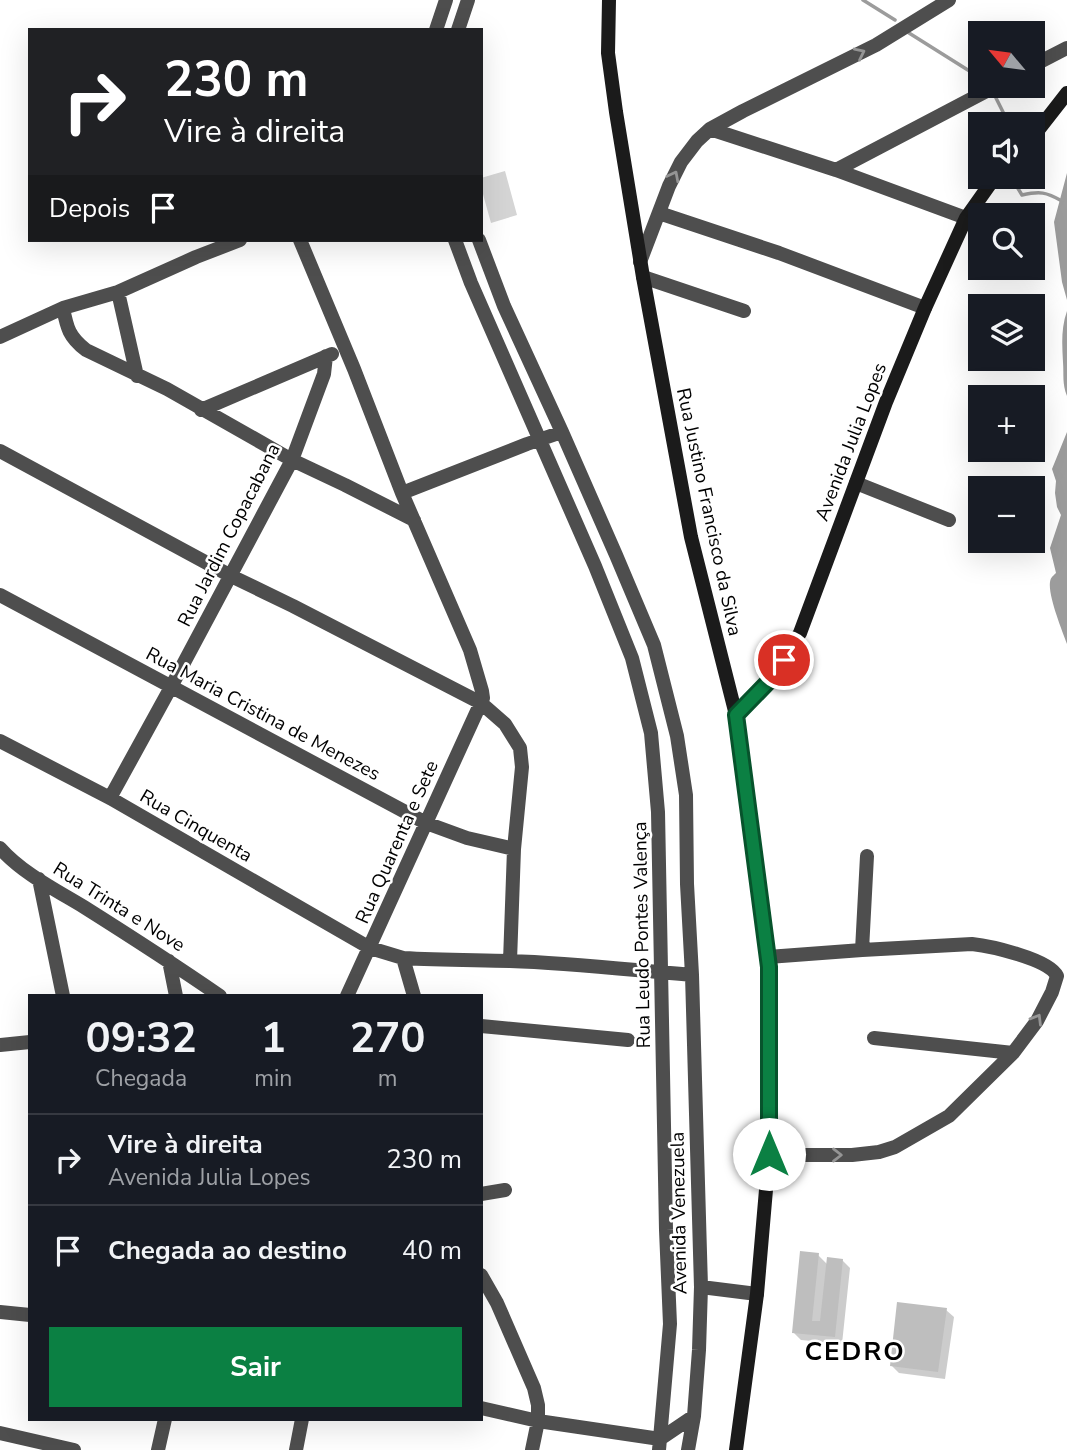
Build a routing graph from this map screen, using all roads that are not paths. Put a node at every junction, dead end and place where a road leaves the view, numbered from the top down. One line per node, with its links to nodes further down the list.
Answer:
1 (446, 0): 5 (street)
2 (468, 0): 6 (street)
3 (610, 0): 21 (main road, Rua Justino Francisco da Silva)
4 (949, 0): 12 (street, one-way to 4)
5 (437, 28)
6 (458, 28)
7 (1067, 48): 8 (street)
8 (1045, 59)
9 (1067, 93): 11 (main road)
10 (973, 98): 13 (street)
11 (1045, 121)
12 (710, 129): 13 (street); 15 (street, one-way to 12)
13 (836, 170): 16 (street)
14 (987, 189): 16 (main road, Avenida Julia Lopes)
15 (659, 212): 21 (street); 24 (street)
16 (966, 218): 24 (main road, Avenida Julia Lopes)
17 (235, 242): 22 (street)
18 (301, 242): 27 (street)
19 (456, 242): 32 (street, Rua Leudo Pontes Valença)
20 (480, 242): 31 (street)
21 (641, 269): 25 (street); 43 (main road, Rua Justino Francisco da Silva)
22 (118, 292): 23 (street); 29 (street)
23 (64, 308): 26 (street); 29 (street)
24 (925, 308): 35 (main road, Avenida Julia Lopes)
25 (744, 311)
26 (0, 337)
27 (344, 348): 28 (street); 36 (street)
28 (326, 356): 30 (street); 34 (street, Rua Jardim Copacabana)
29 (136, 376): 30 (street)
30 (201, 410): 34 (street)
31 (562, 432): 32 (street); 58 (street)
32 (541, 440): 36 (street); 57 (street, Rua Leudo Pontes Valença)
33 (0, 451): 39 (street)
34 (292, 460): 37 (street); 39 (street, Rua Jardim Copacabana)
35 (856, 483): 38 (street); 43 (main road, Avenida Julia Lopes)
36 (402, 493): 37 (street)
37 (414, 520): 42 (street)
38 (949, 520)
39 (231, 576): 41 (street, Rua Jardim Copacabana); 42 (street)
40 (0, 596): 41 (street, Rua Maria Cristina de Menezes)
41 (172, 687): 45 (street, Rua Jardim Copacabana); 46 (street, Rua Maria Cristina de Menezes)
42 (481, 704): 46 (street, Rua Quarenta e Sete); 48 (street)
43 (736, 715): 53 (main road, Rua Justino Francisco da Silva)
44 (0, 741): 45 (street, Rua Cinquenta)
45 (110, 799): 51 (street, Rua Cinquenta)
46 (426, 823): 48 (street, Rua Maria Cristina de Menezes); 51 (street, Rua Quarenta e Sete)
47 (0, 848): 50 (street, Rua Trinta e Nove)
48 (514, 849): 56 (street)
49 (867, 856): 52 (street)
50 (38, 879): 55 (street, Rua Trinta e Nove); 59 (street)
51 (370, 948): 54 (street, Rua Cinquenta); 62 (street, Rua Quarenta e Sete)
52 (862, 950): 53 (street); 69 (street, one-way to 52)
53 (768, 957): 70 (main road, Rua Justino Francisco da Silva)
54 (403, 958): 56 (street, Rua Cinquenta); 63 (street)
55 (169, 961): 60 (street); 61 (street, Rua Trinta e Nove)
56 (510, 961): 57 (street, Rua Cinquenta)
57 (662, 972): 58 (street, Rua Cinquenta); 86 (street, Rua Leudo Pontes Valença)
58 (692, 975): 74 (street, Avenida Venezuela)
59 (63, 994)
60 (176, 994)
61 (217, 994)
62 (348, 994)
63 (413, 994)
64 (483, 1026): 66 (street)
65 (874, 1038): 69 (street)
66 (628, 1040)
67 (28, 1042): 68 (street)
68 (0, 1045)
69 (1013, 1053): 70 (street, one-way to 69)
70 (769, 1154): 75 (main road, Rua Justino Francisco da Silva)
71 (505, 1190): 72 (street)
72 (483, 1194)
73 (483, 1278): 76 (street)
74 (701, 1287): 75 (street); 81 (street, Avenida Venezuela)
75 (757, 1294): 92 (main road, Rua Justino Francisco da Silva)
76 (497, 1303): 77 (street); 84 (street)
77 (483, 1305)
78 (0, 1312): 79 (street)
79 (28, 1315)
80 (483, 1408): 84 (street)
81 (694, 1416): 86 (street); 91 (street, Avenida Venezuela)
82 (165, 1421): 88 (street)
83 (302, 1421): 89 (street)
84 (538, 1421): 86 (street); 90 (street)
85 (0, 1433): 87 (street)
86 (660, 1445)
87 (74, 1450)
88 (158, 1450)
89 (296, 1450)
90 (532, 1450)
91 (688, 1450)
92 (736, 1450)

